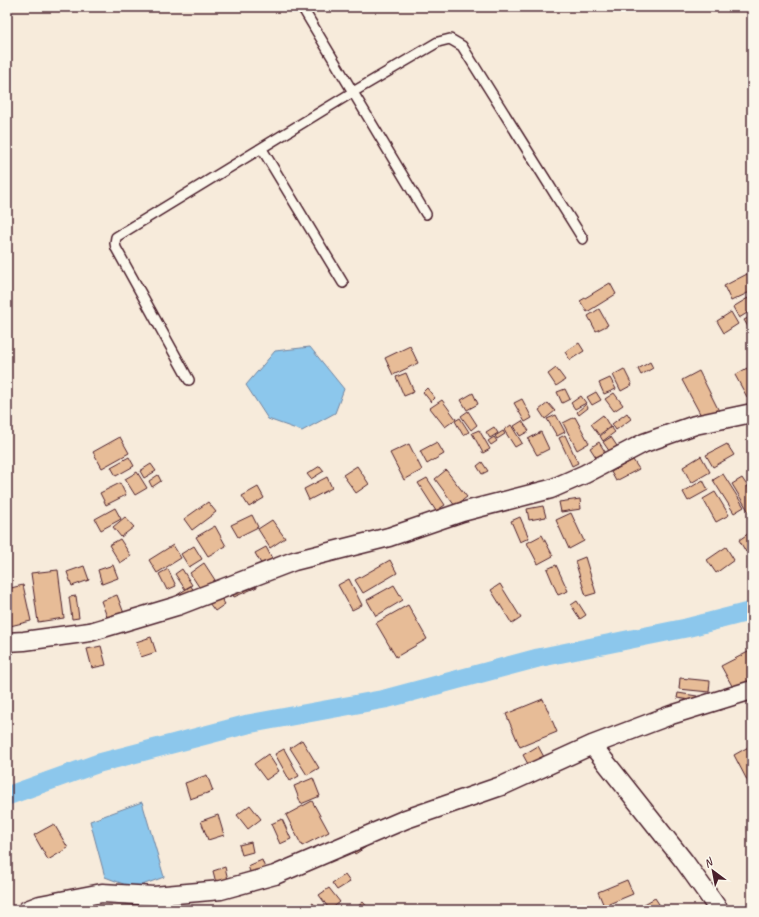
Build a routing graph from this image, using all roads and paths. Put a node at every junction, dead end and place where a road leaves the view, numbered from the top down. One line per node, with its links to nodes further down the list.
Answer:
1 (302, 7): 2 (lane)
2 (353, 92): 3 (lane); 4 (lane); 5 (lane)
3 (262, 149): 6 (lane); 7 (lane)
4 (426, 214)
5 (583, 239)
6 (343, 283)
7 (189, 380)
8 (752, 413): 9 (street)
9 (7, 642)
10 (752, 690): 11 (street)
11 (592, 745): 12 (street); 13 (street)
12 (27, 910)
13 (719, 910)

